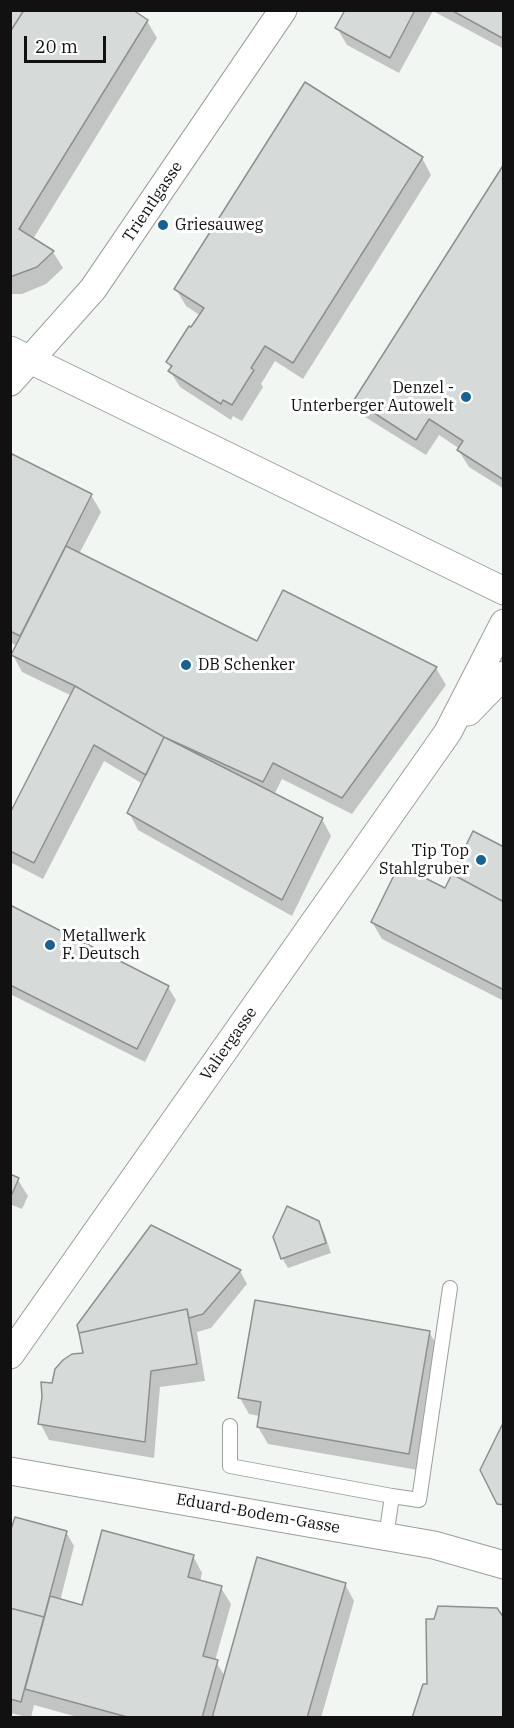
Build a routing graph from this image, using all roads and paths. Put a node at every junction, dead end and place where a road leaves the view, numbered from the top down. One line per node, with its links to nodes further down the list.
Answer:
1 (282, 10): 2 (street, Trientlgasse)
2 (21, 355): 3 (street, Trientlgasse); 4 (street)
3 (10, 382)
4 (504, 591)
5 (504, 624): 7 (street, Valiergasse)
6 (504, 675): 7 (street, Valiergasse)
7 (448, 732): 9 (street, Valiergasse)
8 (450, 1288): 12 (lane)
9 (10, 1356)
10 (230, 1426): 12 (lane)
11 (10, 1471): 13 (street, Eduard-Bodem-Gasse)
12 (392, 1496): 13 (lane)
13 (386, 1537): 14 (street, Eduard-Bodem-Gasse)
14 (504, 1565)

